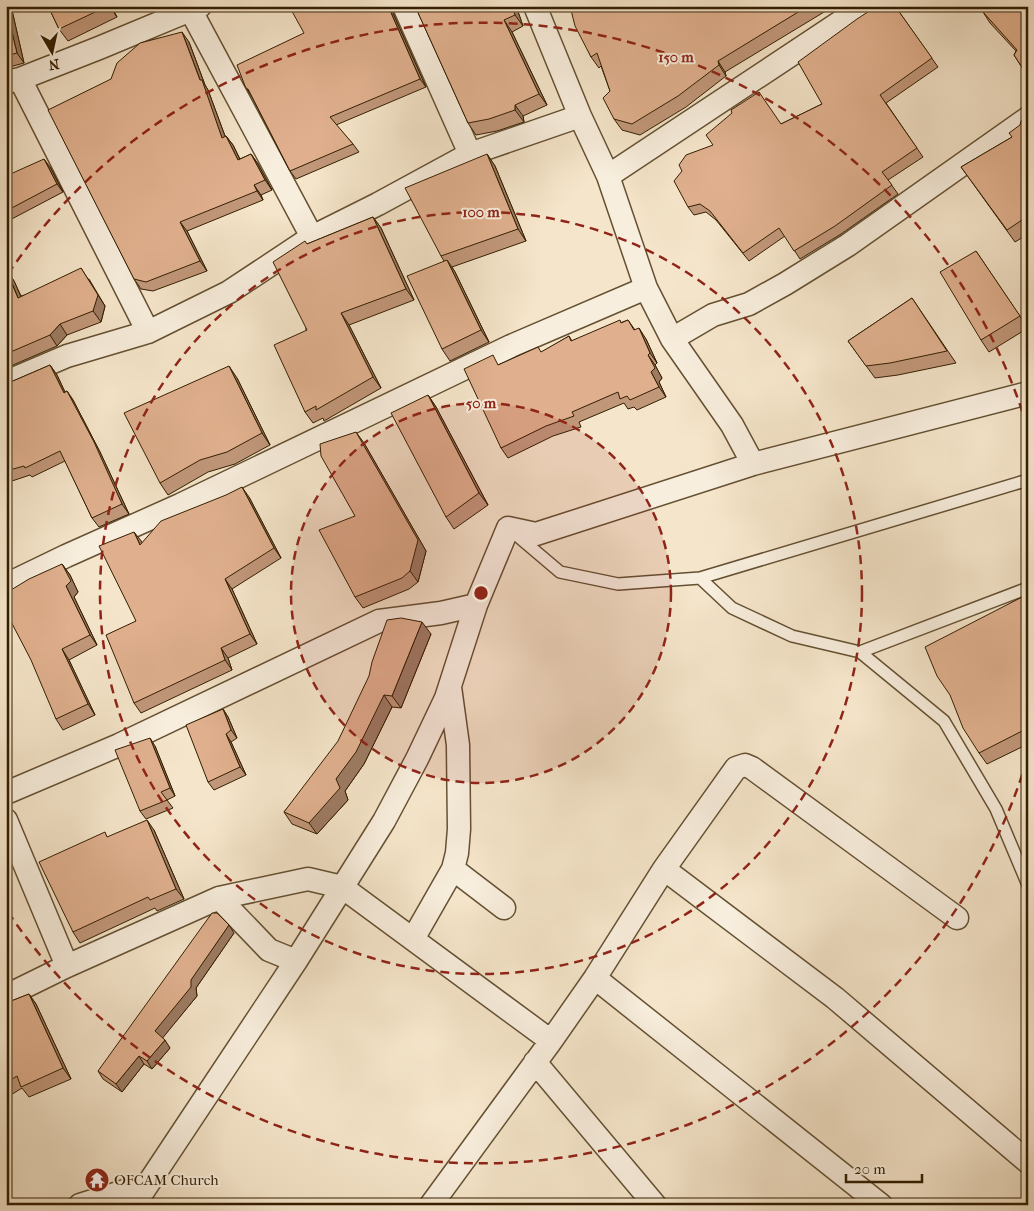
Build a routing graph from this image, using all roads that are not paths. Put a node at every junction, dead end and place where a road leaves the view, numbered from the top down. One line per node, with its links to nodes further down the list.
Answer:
1 (404, 6): 8 (street)
2 (535, 6): 6 (street)
3 (195, 8): 5 (street); 10 (street)
4 (859, 8): 9 (street)
5 (13, 80): 12 (street)
6 (580, 116): 8 (street); 9 (street)
7 (1028, 118): 13 (street)
8 (470, 154): 10 (street)
9 (608, 176): 11 (street)
10 (312, 237): 12 (street)
11 (646, 288): 13 (street); 20 (street)
12 (148, 332): 14 (street)
13 (672, 339): 16 (street)
14 (6, 382)
15 (1028, 393): 16 (street)
16 (753, 464): 18 (street)
17 (1028, 480): 19 (lane)
18 (508, 528): 19 (lane); 22 (street)
19 (700, 578): 23 (lane)
20 (6, 585)
21 (1028, 588): 23 (lane)
22 (476, 605): 24 (street); 25 (street)
23 (860, 652): 29 (lane)
24 (450, 686): 27 (street); 30 (street)
25 (6, 793)
26 (6, 820): 36 (street)
27 (453, 869): 32 (street); 34 (street)
28 (664, 869): 33 (street); 37 (street); 41 (street)
29 (1028, 885)
30 (342, 887): 31 (street); 34 (street); 35 (street)
31 (219, 898): 35 (street); 36 (street)
32 (504, 908)
33 (957, 918)
34 (413, 939): 39 (street)
35 (296, 961): 42 (street)
36 (66, 966): 38 (street)
37 (595, 978): 39 (street); 47 (street)
38 (6, 996)
39 (551, 1041): 40 (street)
40 (535, 1062): 45 (street); 46 (street)
41 (1028, 1162)
42 (146, 1184): 43 (street); 44 (street)
43 (80, 1205)
44 (134, 1205)
45 (431, 1205)
46 (655, 1205)
47 (881, 1205)

